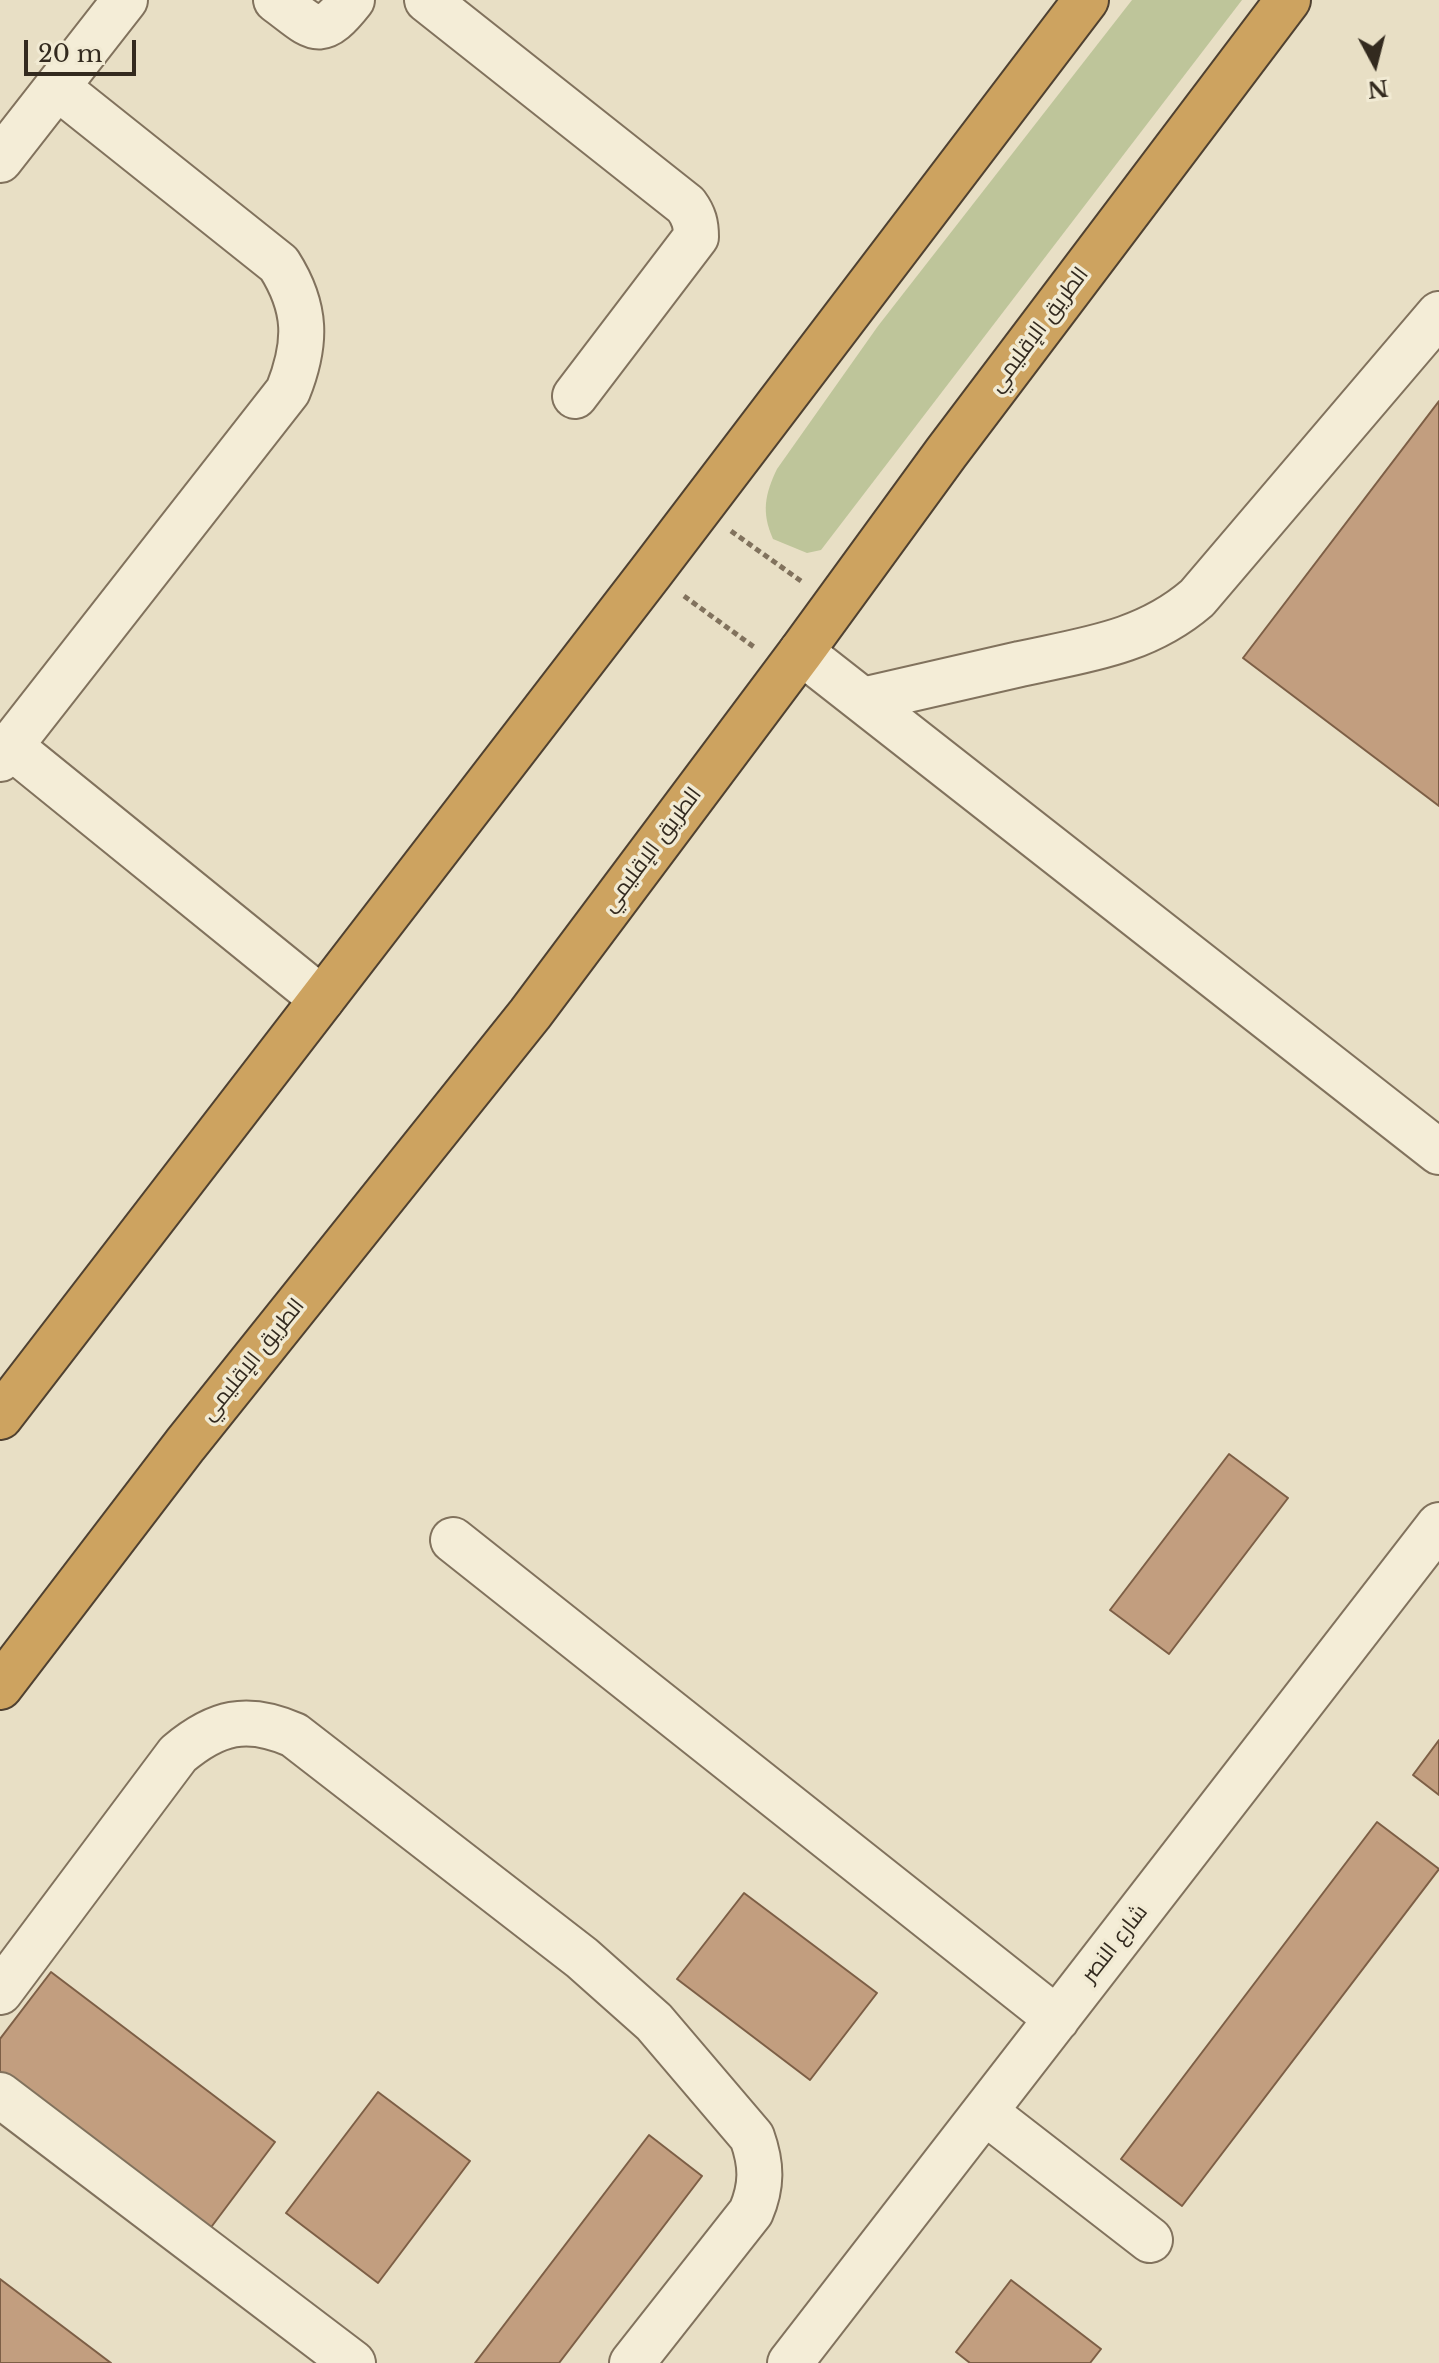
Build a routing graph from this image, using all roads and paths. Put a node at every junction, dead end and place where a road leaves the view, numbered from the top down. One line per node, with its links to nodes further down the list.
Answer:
1 (125, 0): 7 (street)
2 (276, 0): 3 (street)
3 (352, 0)
4 (427, 0): 10 (street)
5 (1086, 0): 11 (highway)
6 (1288, 0): 13 (highway, الطريق الإقليمي)
7 (57, 87): 8 (street); 16 (street)
8 (0, 160)
9 (1439, 314): 15 (street)
10 (575, 396)
11 (700, 508): 12 (highway); 13 (path)
12 (651, 572): 14 (path); 17 (highway)
13 (834, 605): 14 (highway, الطريق الإقليمي)
14 (794, 661): 15 (street); 22 (highway, الطريق الإقليمي)
15 (863, 700): 18 (street)
16 (5, 752): 17 (street)
17 (322, 999): 19 (highway)
18 (1439, 1152)
19 (0, 1417)
20 (1439, 1525): 24 (street, شارع النصر)
21 (453, 1540): 24 (street)
22 (0, 1687)
23 (0, 1992): 29 (street)
24 (1057, 2019): 26 (street, شارع النصر)
25 (0, 2095): 28 (street)
26 (985, 2112): 27 (street); 30 (street, شارع النصر)
27 (1150, 2240)
28 (353, 2363)
29 (632, 2363)
30 (790, 2363)

